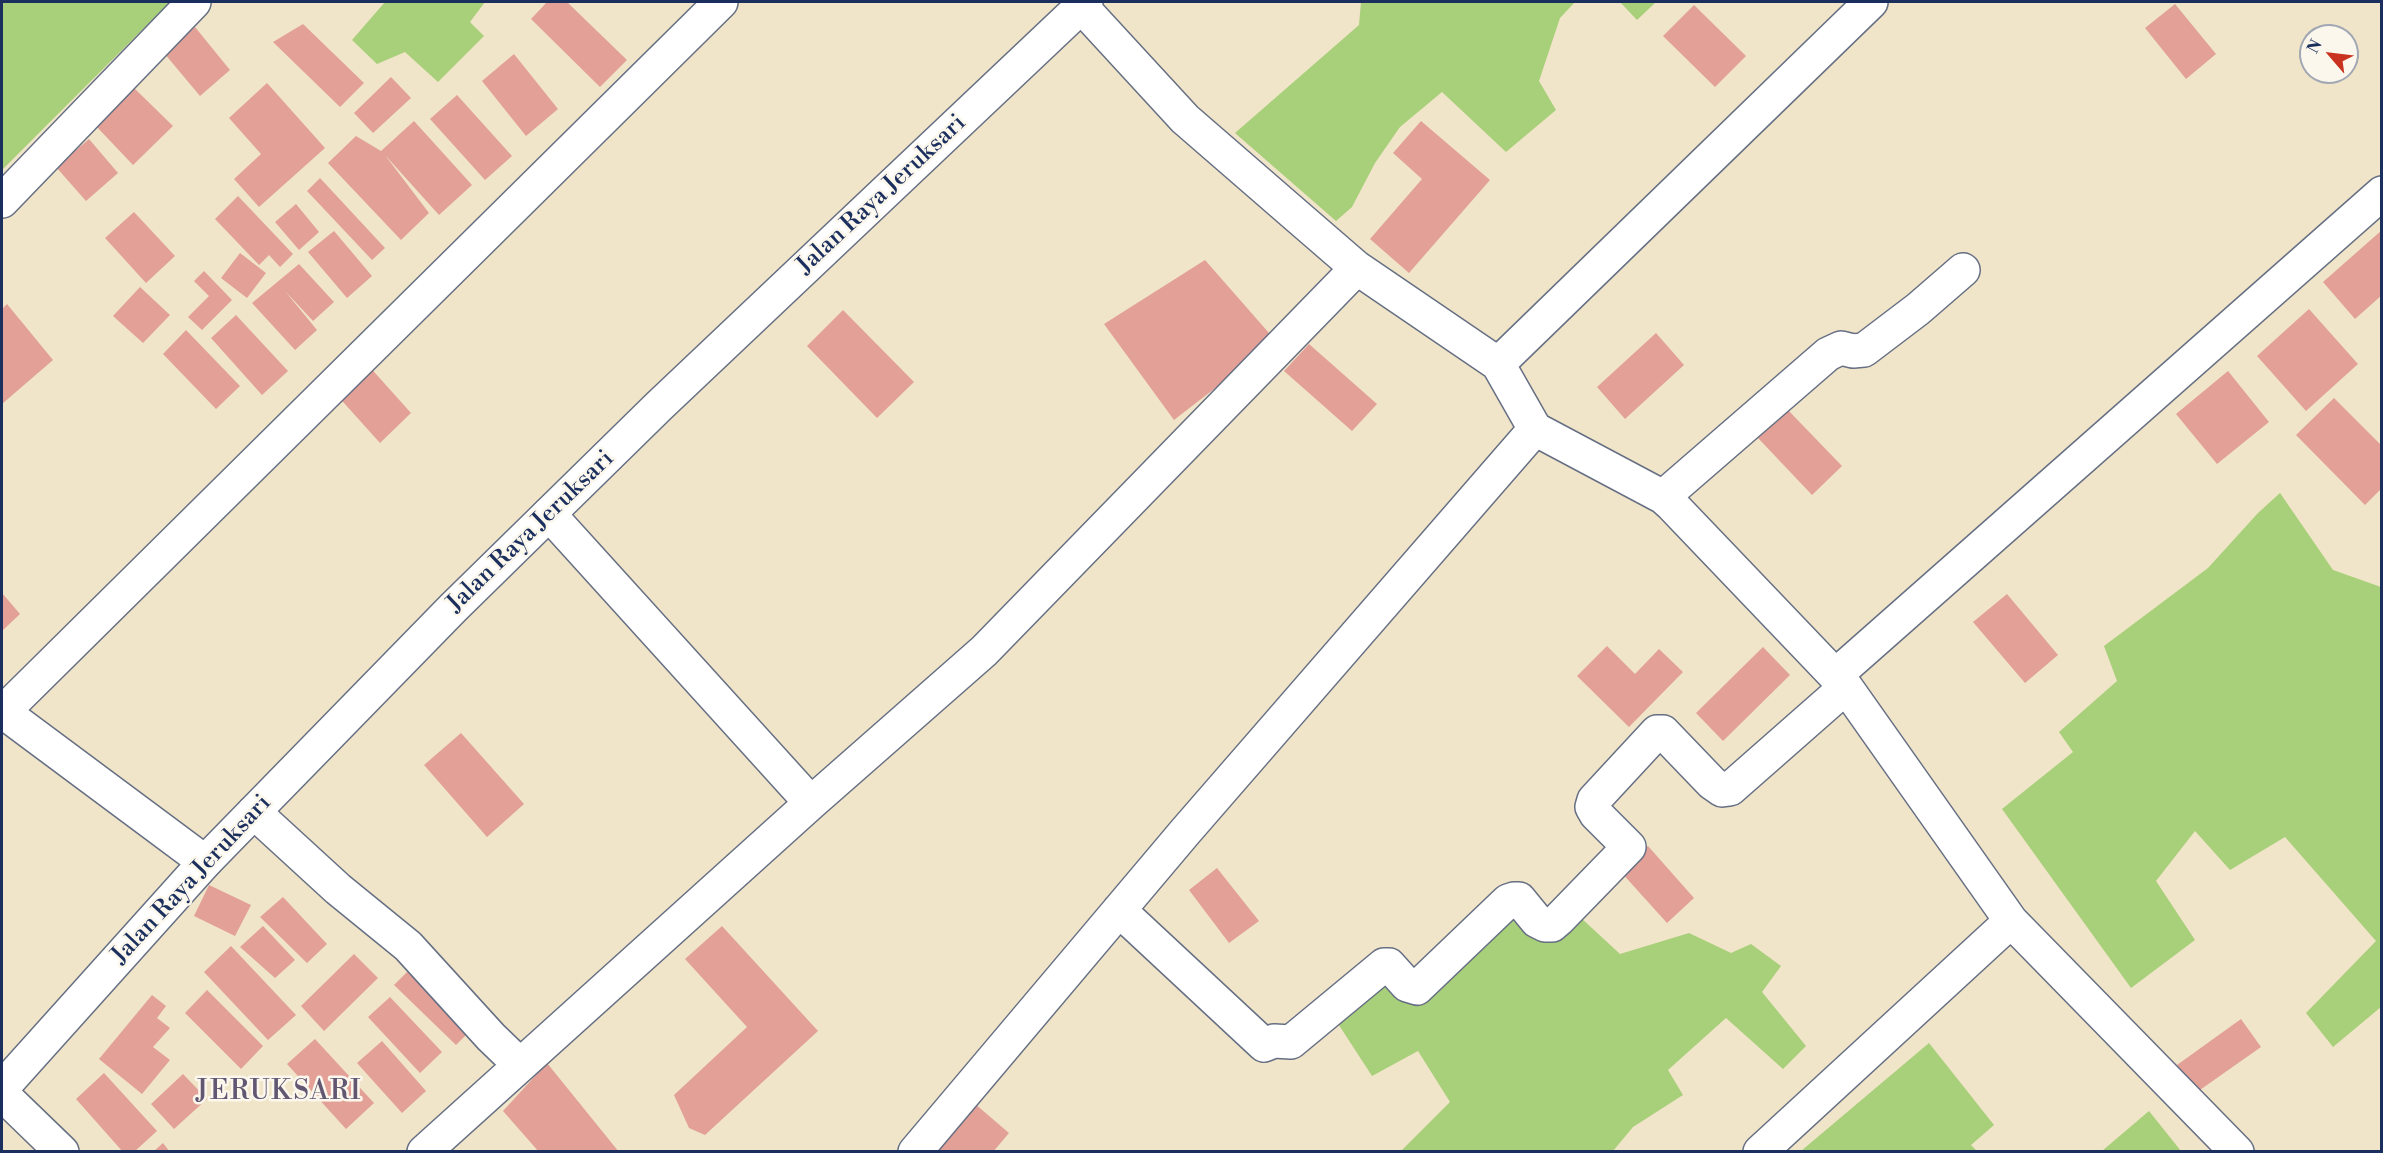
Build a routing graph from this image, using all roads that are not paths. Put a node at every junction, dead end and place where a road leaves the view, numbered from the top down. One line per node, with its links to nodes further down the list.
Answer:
1 (194, 2): 6 (street)
2 (722, 2): 14 (street)
3 (1871, 2): 9 (street)
4 (1084, 4): 7 (street); 12 (street, Jalan Raya Jeruksari)
5 (2382, 193): 13 (street)
6 (2, 201)
7 (1357, 268): 9 (street); 15 (street)
8 (1963, 270): 11 (street)
9 (1498, 364): 10 (street)
10 (1535, 429): 11 (street); 18 (street)
11 (1663, 497): 13 (street)
12 (549, 514): 15 (street); 16 (street, Jalan Raya Jeruksari)
13 (1846, 671): 18 (street); 19 (street)
14 (2, 712): 17 (street)
15 (811, 803): 20 (street)
16 (254, 812): 17 (street, Jalan Raya Jeruksari); 20 (street)
17 (205, 862): 21 (street, Jalan Raya Jeruksari)
18 (1119, 910): 25 (street)
19 (2011, 921): 26 (street); 27 (street)
20 (520, 1065): 24 (street)
21 (2, 1088)
22 (2, 1094): 23 (street)
23 (62, 1152)
24 (424, 1152)
25 (915, 1152)
26 (1760, 1152)
27 (2237, 1152)

